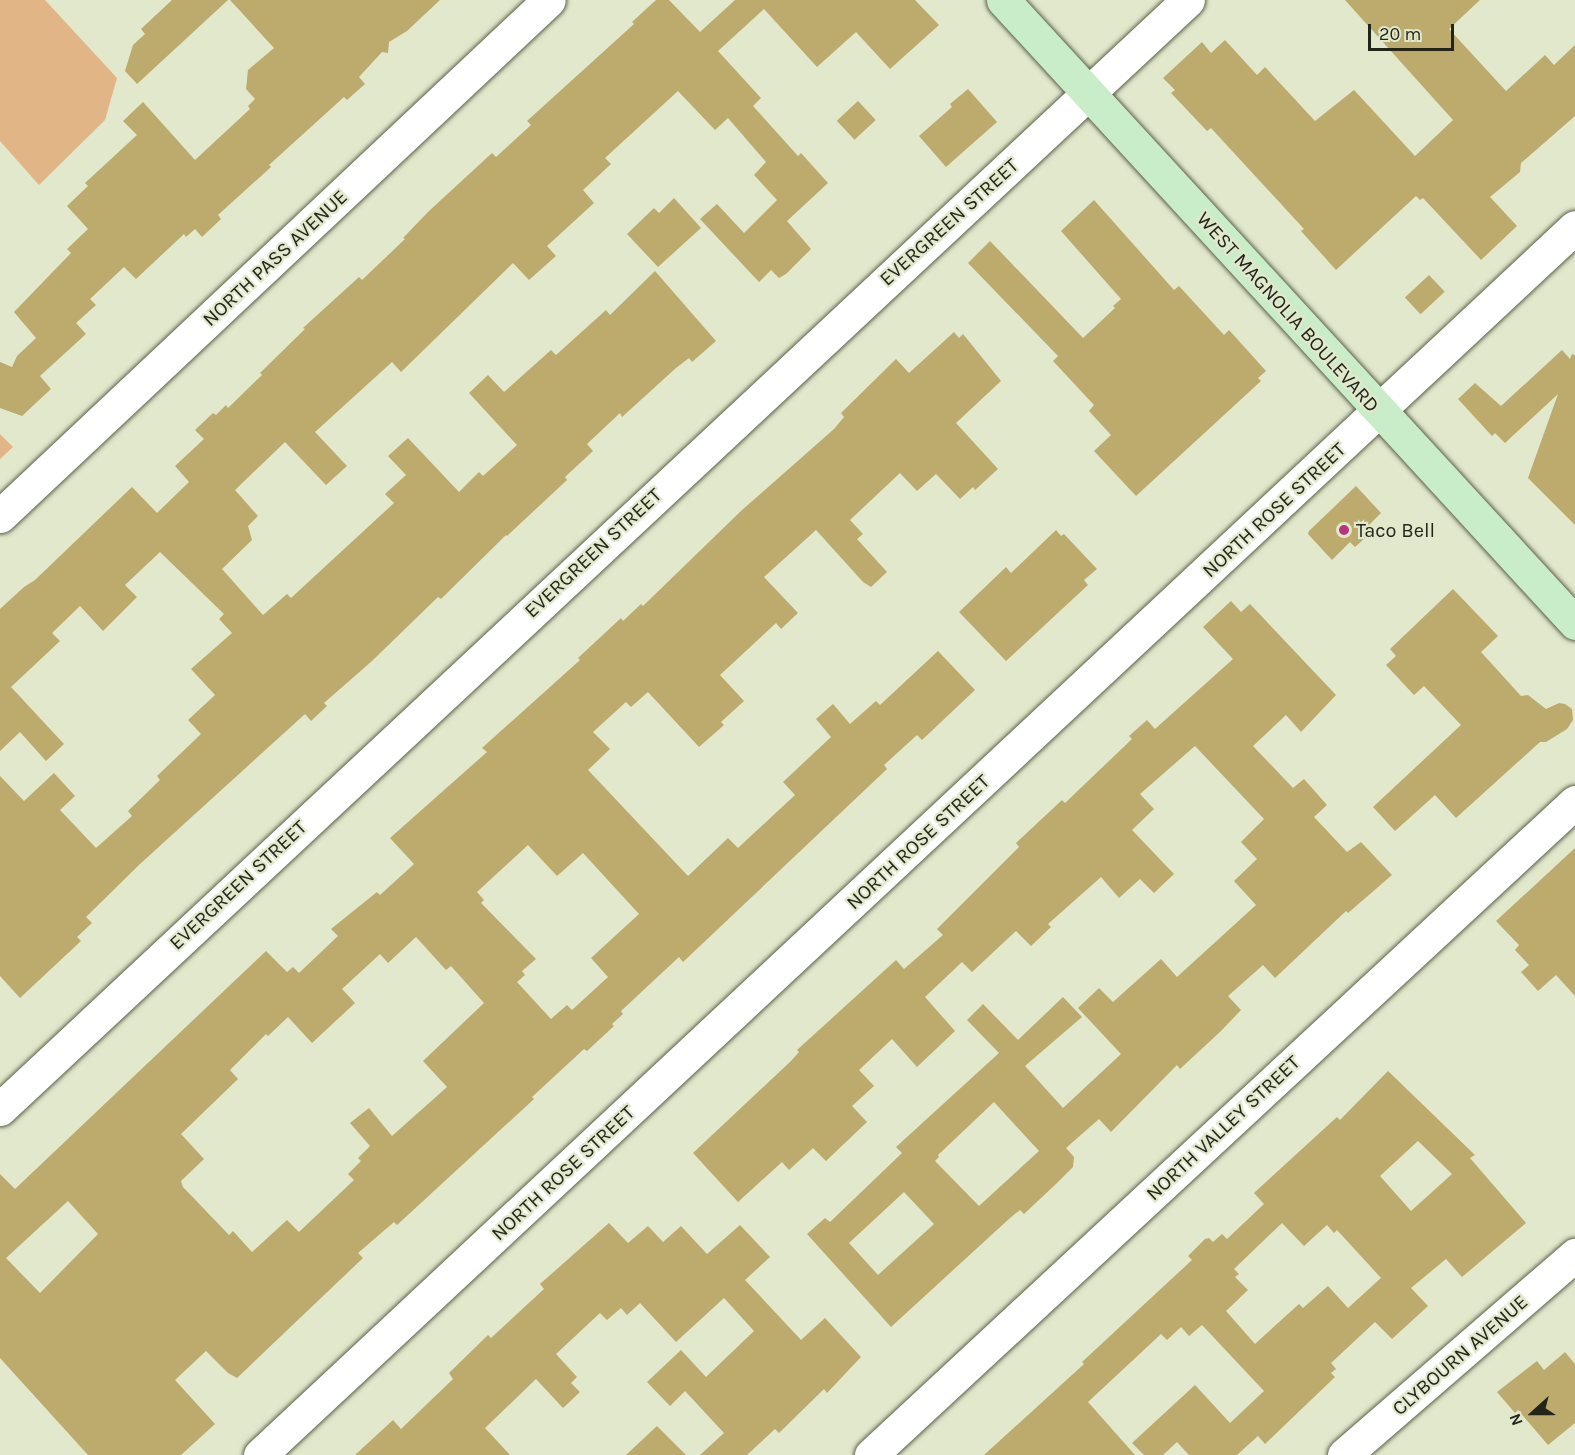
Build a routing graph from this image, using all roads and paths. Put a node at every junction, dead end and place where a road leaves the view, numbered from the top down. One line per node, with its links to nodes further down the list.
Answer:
1 (549, 0): 7 (street, NORTH PASS AVENUE)
2 (1003, 0): 4 (main road, WEST MAGNOLIA BOULEVARD)
3 (1188, 0): 4 (street, EVERGREEN STREET)
4 (1089, 94): 6 (main road, WEST MAGNOLIA BOULEVARD); 10 (street, EVERGREEN STREET)
5 (1575, 227): 6 (street, NORTH ROSE STREET)
6 (1379, 412): 8 (main road, WEST MAGNOLIA BOULEVARD); 12 (street, NORTH ROSE STREET)
7 (0, 516)
8 (1575, 623)
9 (1575, 801): 13 (street, NORTH VALLEY STREET)
10 (0, 1108)
11 (1575, 1256): 14 (street, CLYBOURN AVENUE)
12 (260, 1455)
13 (871, 1455)
14 (1344, 1455)

